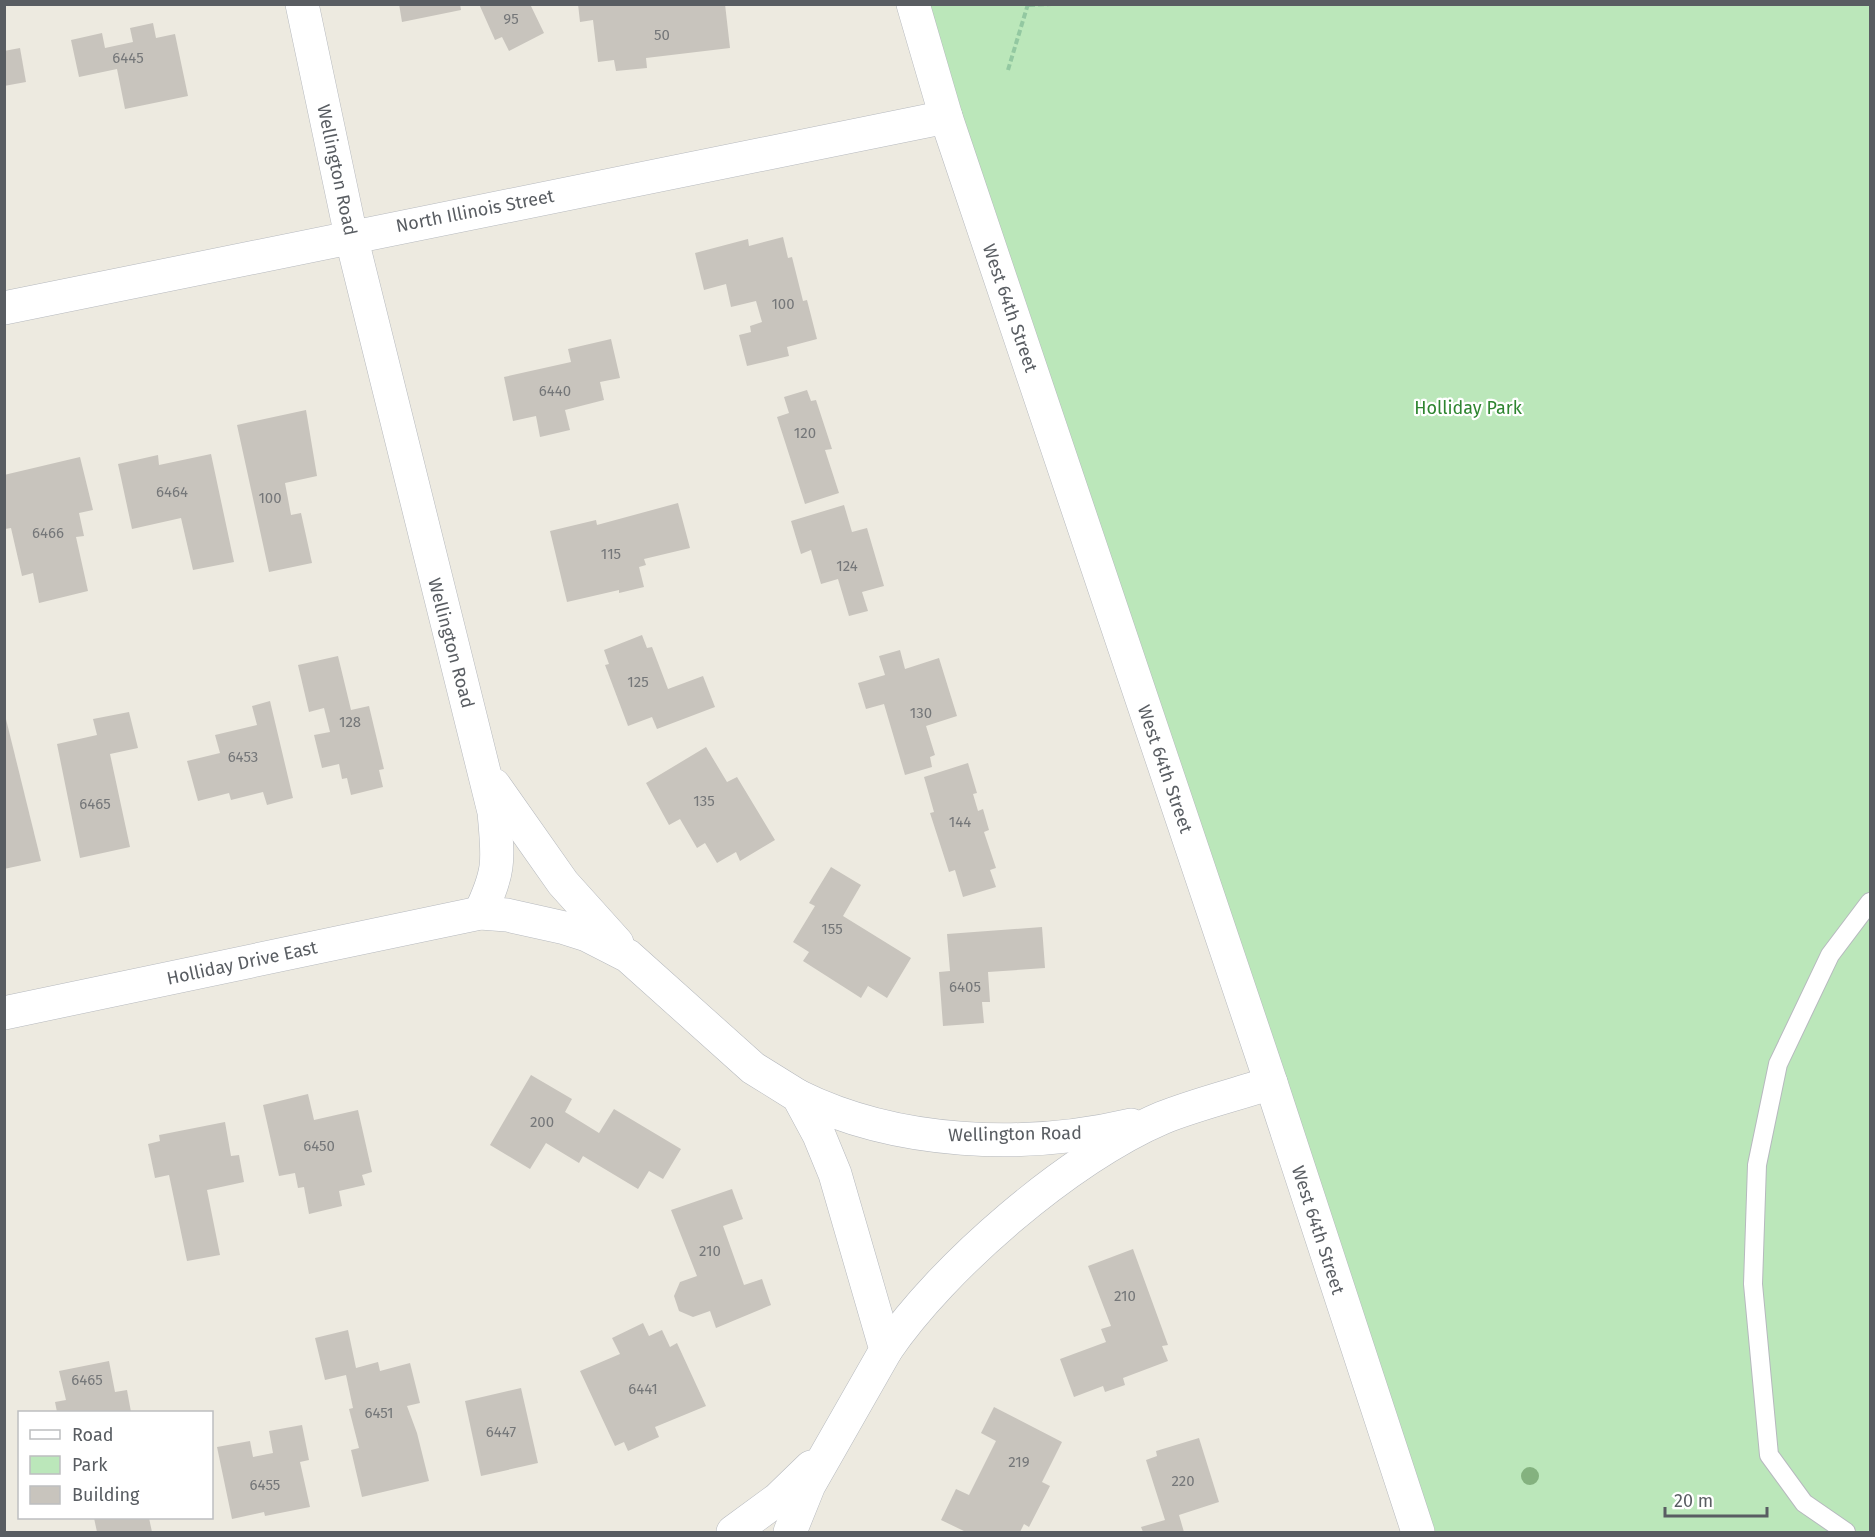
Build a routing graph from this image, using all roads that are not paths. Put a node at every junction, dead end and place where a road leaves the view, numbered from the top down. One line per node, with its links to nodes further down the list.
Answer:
1 (302, 4): 4 (street, Wellington Road)
2 (914, 4): 3 (street, West 64th Street)
3 (946, 117): 4 (street, North Illinois Street); 11 (street, West 64th Street)
4 (351, 236): 5 (street, North Illinois Street); 6 (street, Wellington Road)
5 (4, 308)
6 (478, 747): 8 (street, Wellington Road); 9 (street)
7 (1870, 902): 19 (lane)
8 (480, 913): 9 (street, Wellington Road); 10 (street, Holliday Drive East)
9 (628, 956): 12 (street, Wellington Road)
10 (4, 1013)
11 (1271, 1083): 13 (street, Wellington Road); 18 (street, West 64th Street)
12 (798, 1096): 13 (street, Wellington Road); 14 (street, Wellington Road)
13 (1164, 1117): 14 (street, Wellington Road)
14 (886, 1350): 15 (street, Wellington Road)
15 (830, 1446): 16 (street); 17 (street, Wellington Road)
16 (733, 1533)
17 (790, 1533)
18 (1418, 1533)
19 (1846, 1533)

